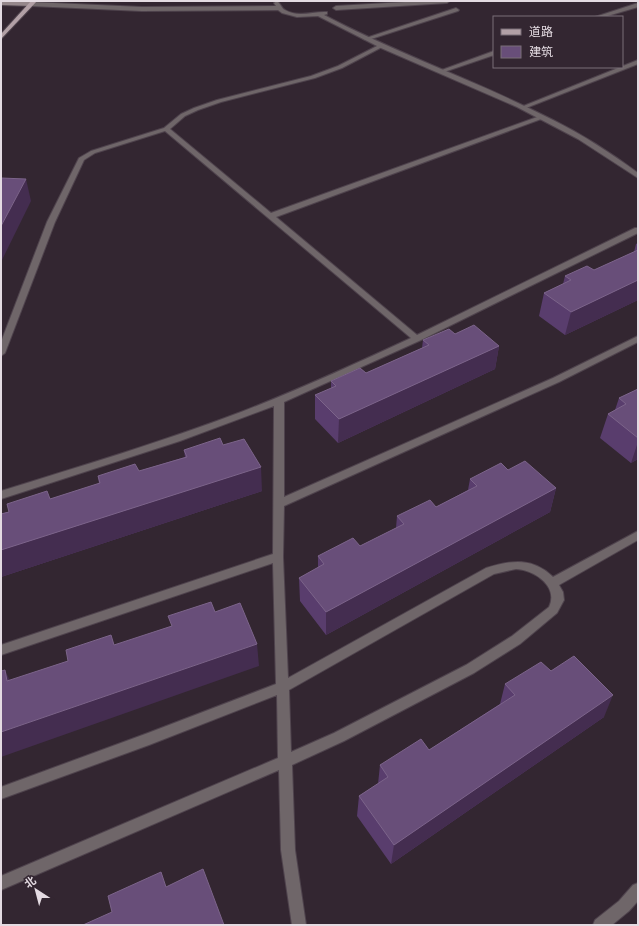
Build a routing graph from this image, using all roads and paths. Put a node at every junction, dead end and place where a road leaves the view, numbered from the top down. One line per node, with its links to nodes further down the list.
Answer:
1 (277, 1): 8 (street)
2 (338, 1): 3 (street); 9 (street)
3 (350, 1)
4 (447, 1): 9 (street)
5 (33, 2): 6 (main road); 8 (street); 13 (main road)
6 (1, 3)
7 (638, 5): 12 (street)
8 (278, 8): 11 (street)
9 (336, 8): 11 (street)
10 (456, 10): 14 (street)
11 (319, 14): 14 (street)
12 (601, 16)
13 (1, 37)
14 (366, 39): 15 (street)
15 (381, 46): 20 (street); 23 (street)
16 (493, 53): 20 (street)
17 (638, 62): 19 (street)
18 (623, 68): 21 (street)
19 (623, 68)
20 (442, 71): 21 (street)
21 (524, 107): 22 (street)
22 (542, 117): 24 (street); 25 (street)
23 (166, 128): 25 (street); 29 (street)
24 (638, 176)
25 (271, 216): 27 (street)
26 (638, 230): 27 (street)
27 (416, 338): 30 (street)
28 (638, 339): 32 (street)
29 (1, 352)
30 (279, 400): 31 (street); 32 (street)
31 (1, 495)
32 (278, 504): 34 (street)
33 (638, 535): 35 (street)
34 (278, 556): 36 (street); 37 (street)
35 (552, 584): 37 (street); 38 (street)
36 (1, 650)
37 (283, 687): 38 (street); 39 (street)
38 (285, 762): 40 (street); 42 (street)
39 (1, 793)
40 (1, 883)
41 (638, 890): 43 (street)
42 (299, 925)
43 (600, 925)

